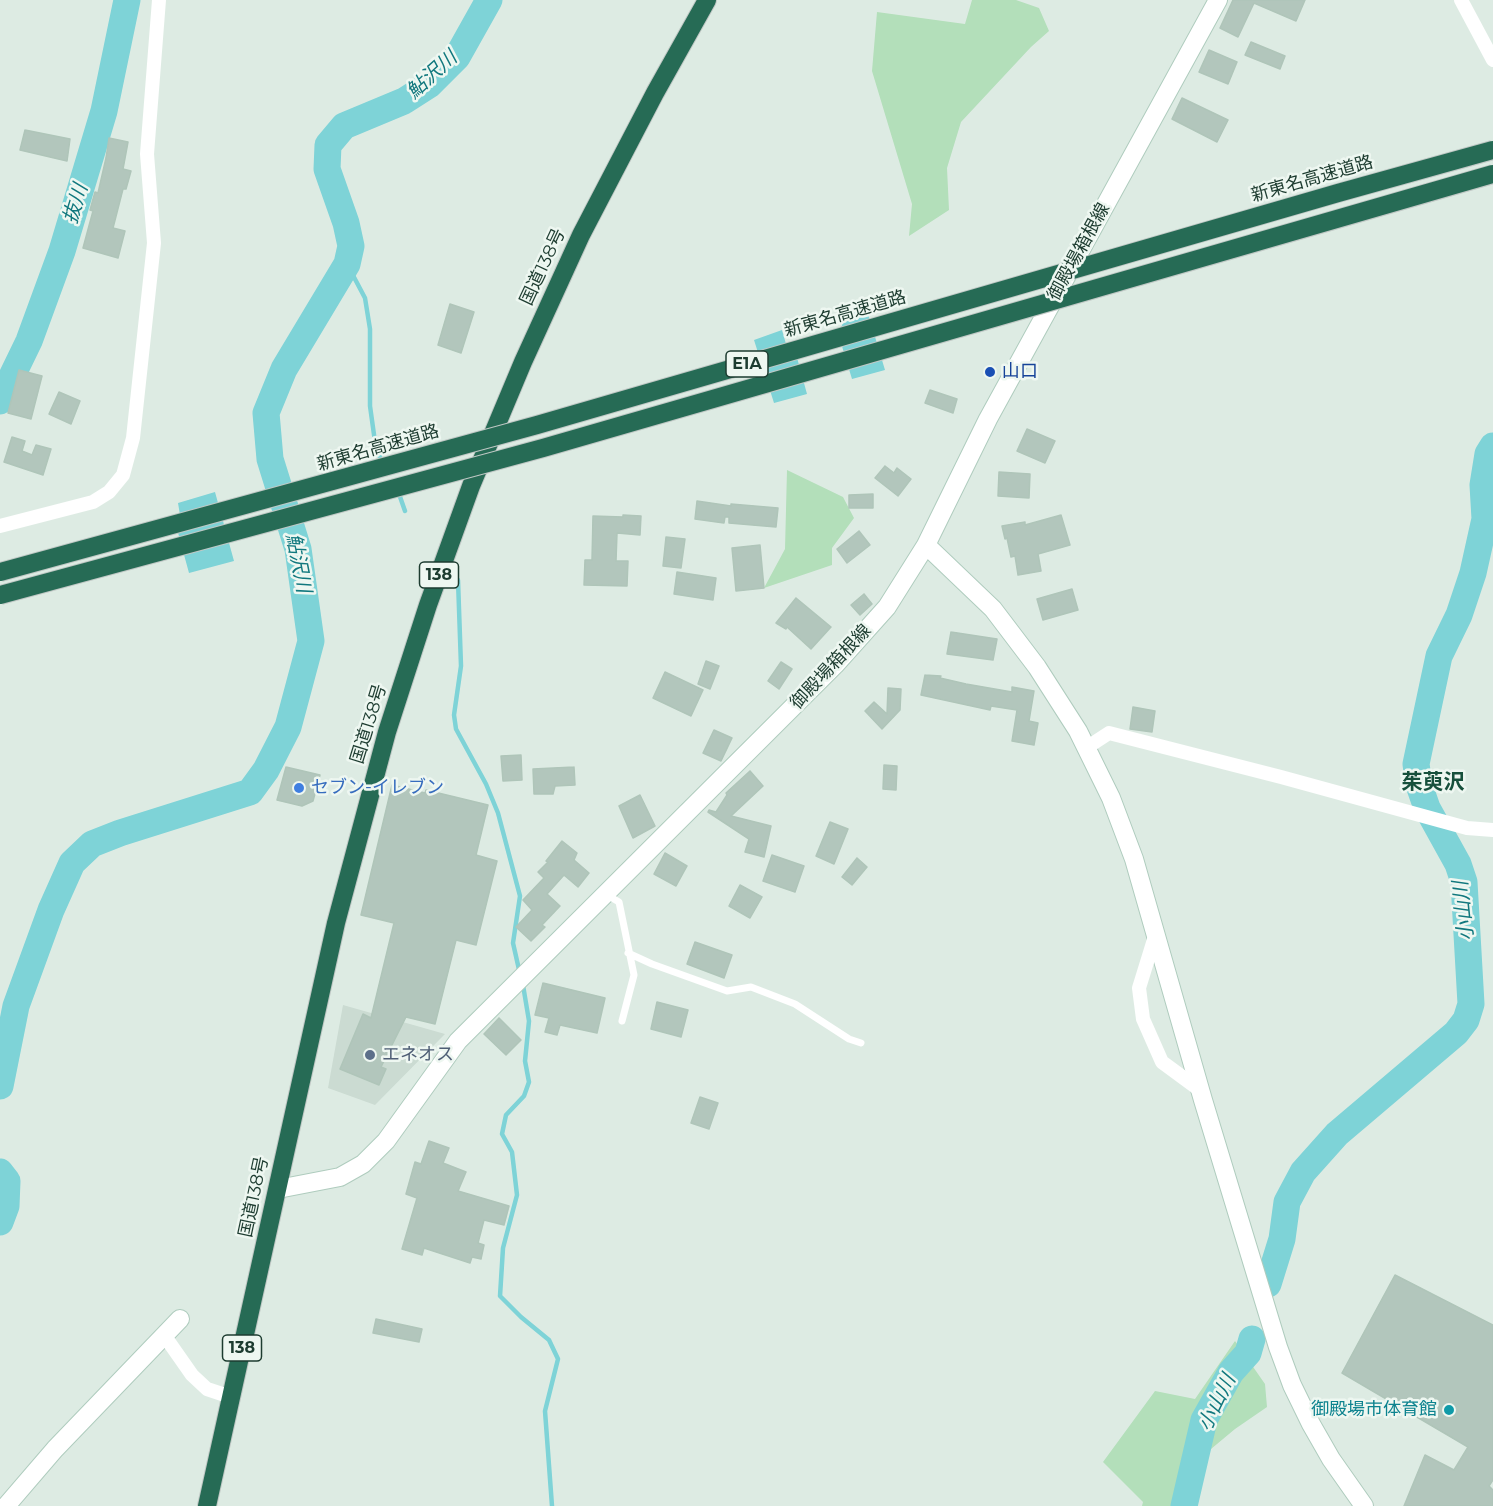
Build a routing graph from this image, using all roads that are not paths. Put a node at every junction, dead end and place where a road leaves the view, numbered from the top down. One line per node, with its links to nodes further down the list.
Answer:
1 (159, 0): 8 (street)
2 (707, 0): 20 (highway, 国道138号 / 138)
3 (1218, 0): 9 (main road, 御殿場箱根線)
4 (1461, 0): 5 (street)
5 (1493, 60)
6 (1493, 150): 10 (highway, 新東名高速道路 / E1A, bridge)
7 (1493, 174): 11 (highway, E1A, bridge)
8 (0, 526)
9 (926, 545): 12 (main road); 14 (main road, 御殿場箱根線)
10 (0, 572)
11 (0, 595)
12 (1086, 748): 13 (street); 15 (main road)
13 (1493, 830)
14 (604, 893): 16 (lane); 20 (main road, 御殿場箱根線)
15 (1156, 933): 19 (main road); 19 (street)
16 (628, 953): 17 (lane); 18 (lane)
17 (622, 1021)
18 (861, 1043)
19 (1200, 1090): 26 (main road)
20 (278, 1189): 23 (highway, 国道138号 / 138)
21 (180, 1319): 22 (main road)
22 (164, 1335): 23 (street); 24 (main road)
23 (231, 1397): 25 (highway, 国道138号 / 138)
24 (6, 1506)
25 (207, 1506)
26 (1364, 1506)

